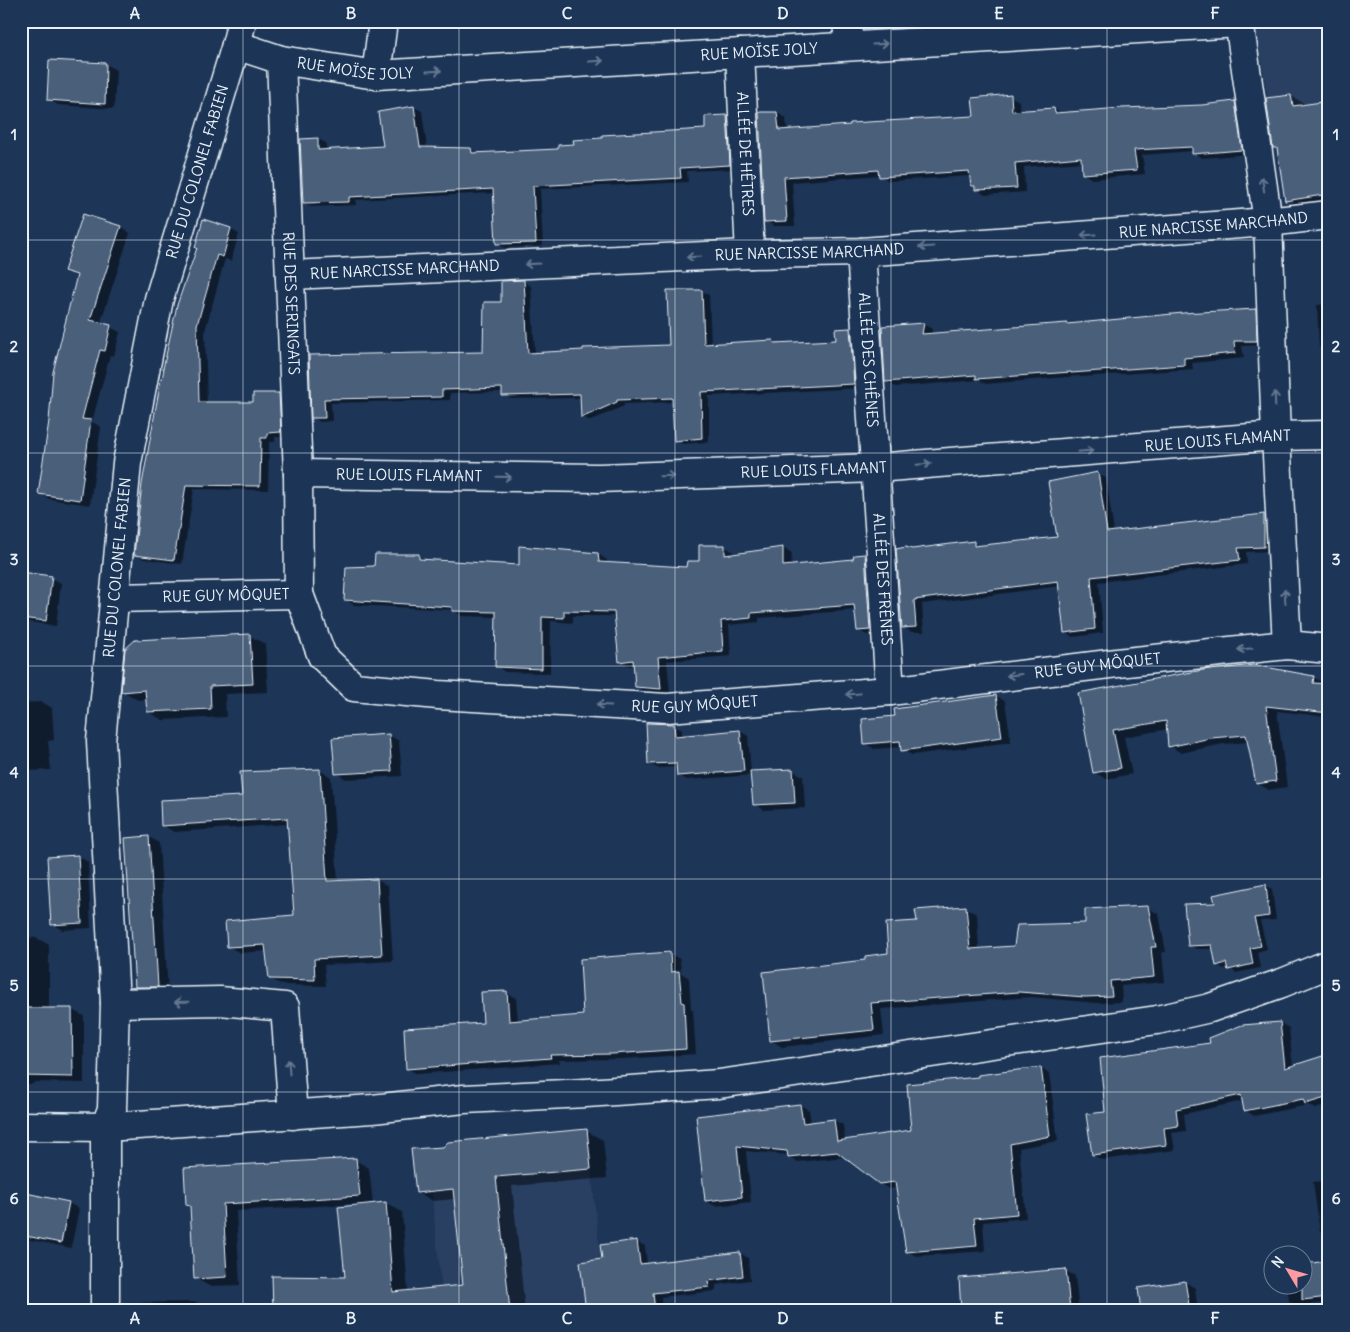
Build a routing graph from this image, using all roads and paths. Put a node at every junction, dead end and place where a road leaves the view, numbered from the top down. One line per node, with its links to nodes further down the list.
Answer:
1 (383, 21): 7 (street)
2 (1239, 22): 4 (street, RUE MOÏSE JOLY, one-way to 2); 9 (street, one-way to 2)
3 (239, 33): 6 (street); 18 (street, RUE DU COLONEL FABIEN)
4 (848, 34): 5 (street, RUE MOÏSE JOLY)
5 (740, 53): 7 (street, RUE MOÏSE JOLY, one-way to 5); 11 (street, ALLÉE DE HÊTRES)
6 (281, 60): 7 (street, RUE MOÏSE JOLY); 12 (street, RUE DES SERINGATS)
7 (376, 75)
8 (1329, 214): 9 (street, RUE NARCISSE MARCHAND)
9 (1268, 222): 10 (street, RUE NARCISSE MARCHAND, one-way to 10); 14 (street, one-way to 9)
10 (861, 252): 11 (street, RUE NARCISSE MARCHAND); 15 (street, ALLÉE DES CHÊNES)
11 (750, 254): 12 (street, RUE NARCISSE MARCHAND, one-way to 12)
12 (290, 275): 16 (street, RUE DES SERINGATS)
13 (1329, 435): 14 (street, RUE LOUIS FLAMANT)
14 (1276, 436): 15 (street, RUE LOUIS FLAMANT, one-way to 14); 19 (street, one-way to 14)
15 (876, 468): 16 (street, RUE LOUIS FLAMANT, one-way to 15); 21 (street, ALLÉE DES FRÊNES)
16 (298, 474): 17 (street, RUE DES SERINGATS)
17 (299, 594): 18 (street, RUE GUY MÔQUET); 21 (street, RUE GUY MÔQUET, one-way to 17)
18 (114, 598): 23 (street, RUE DU COLONEL FABIEN)
19 (1288, 644): 20 (street, RUE GUY MÔQUET); 21 (street, RUE GUY MÔQUET, one-way to 21)
20 (1329, 649)
21 (890, 691)
22 (1329, 964): 24 (street)
23 (115, 1003): 24 (street, one-way to 23); 26 (street, RUE DU COLONEL FABIEN)
24 (293, 1115): 26 (street)
25 (21, 1126): 26 (street)
26 (105, 1127): 27 (street, RUE DU COLONEL FABIEN)
27 (105, 1311)

